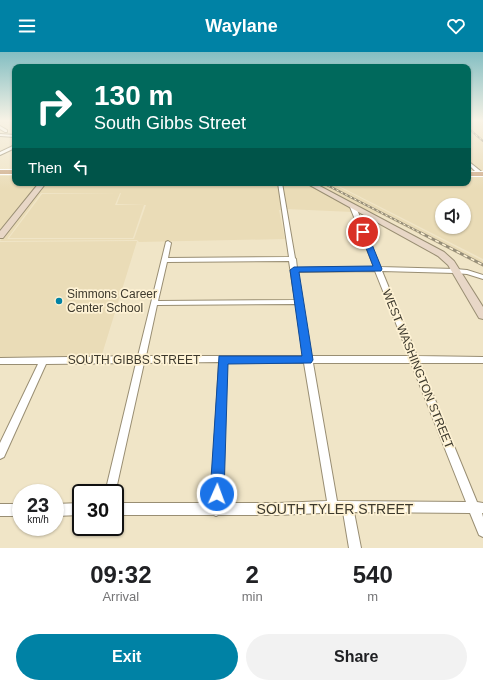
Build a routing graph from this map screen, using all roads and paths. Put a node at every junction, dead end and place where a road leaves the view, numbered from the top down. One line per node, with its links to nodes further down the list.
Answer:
1 (12, 148): 2 (street)
2 (0, 154)
3 (471, 165): 7 (street)
4 (471, 171): 7 (main road)
5 (0, 172): 6 (main road)
6 (12, 172)
7 (481, 173): 8 (main road)
8 (471, 174)
9 (0, 175): 10 (main road)
10 (12, 175)
11 (41, 186): 15 (street)
12 (281, 186): 17 (street)
13 (314, 186): 14 (street)
14 (353, 207): 19 (street, WEST WASHINGTON STREET); 21 (street)
15 (0, 236)
16 (168, 243): 18 (street)
17 (293, 259): 18 (street); 20 (street)
18 (164, 260): 24 (street)
19 (378, 269): 20 (street); 21 (street); 29 (street, WEST WASHINGTON STREET)
20 (294, 270): 23 (street)
21 (455, 271): 22 (street); 25 (street)
22 (483, 277)
23 (299, 302): 24 (street); 28 (street)
24 (154, 303): 27 (street)
25 (483, 315)
26 (223, 359): 27 (street, SOUTH GIBBS STREET); 28 (street, SOUTH GIBBS STREET); 41 (street)
27 (140, 360): 32 (street, SOUTH GIBBS STREET); 34 (street)
28 (308, 360): 29 (street, SOUTH GIBBS STREET); 35 (street)
29 (414, 360): 30 (street, SOUTH GIBBS STREET); 37 (street, WEST WASHINGTON STREET)
30 (483, 360)
31 (0, 361): 32 (street, SOUTH GIBBS STREET)
32 (43, 361): 33 (street)
33 (0, 454)
34 (112, 484)
35 (333, 506): 36 (street, SOUTH TYLER STREET); 41 (street, SOUTH TYLER STREET)
36 (347, 506): 37 (street, SOUTH TYLER STREET); 43 (street)
37 (478, 508): 42 (street, WEST WASHINGTON STREET)
38 (124, 509): 41 (street, SOUTH TYLER STREET)
39 (0, 510): 40 (street)
40 (12, 510)
41 (216, 510)
42 (483, 531)
43 (354, 548)

